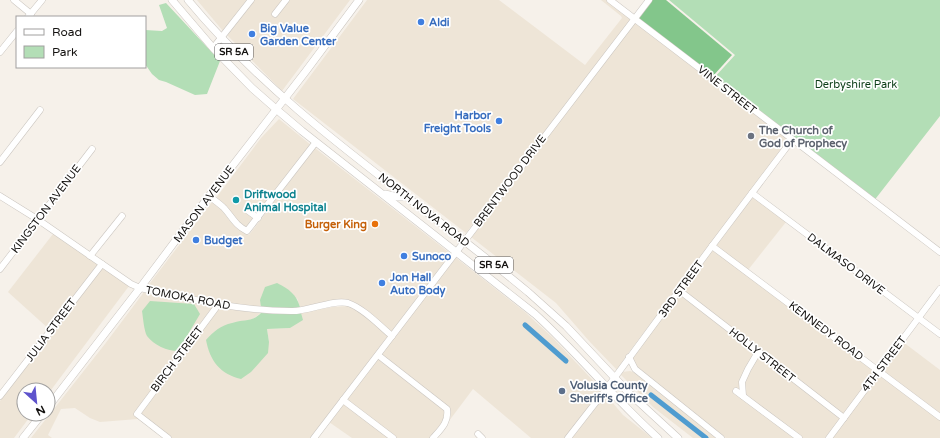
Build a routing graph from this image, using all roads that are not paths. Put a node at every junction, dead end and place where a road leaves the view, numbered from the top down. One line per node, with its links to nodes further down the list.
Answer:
1 (14, 0): 11 (street)
2 (42, 0): 11 (street)
3 (172, 0): 15 (main road, NORTH NOVA ROAD / SR 5A)
4 (188, 0): 14 (main road, NORTH NOVA ROAD / SR 5A)
5 (251, 0): 14 (street)
6 (286, 0): 10 (street)
7 (359, 0): 17 (main road, MASON AVENUE)
8 (610, 0): 12 (street, VINE STREET)
9 (649, 0): 12 (street, BRENTWOOD DRIVE)
10 (275, 14)
11 (29, 15)
12 (634, 19): 20 (street, VINE STREET); 33 (street, BRENTWOOD DRIVE)
13 (16, 32): 16 (street)
14 (221, 38): 15 (street); 17 (main road, NORTH NOVA ROAD / SR 5A)
15 (213, 48): 18 (main road, NORTH NOVA ROAD / SR 5A)
16 (0, 52)
17 (284, 99): 18 (main road, MASON AVENUE); 28 (main road, NORTH NOVA ROAD / SR 5A)
18 (276, 109): 21 (main road, NORTH NOVA ROAD / SR 5A); 27 (main road, MASON AVENUE)
19 (40, 110): 23 (street)
20 (792, 140): 25 (street, 3RD STREET); 36 (street, VINE STREET)
21 (316, 142): 24 (main road, NORTH NOVA ROAD / SR 5A); 31 (street)
22 (92, 149): 32 (street, KINGSTON AVENUE)
23 (0, 162)
24 (381, 193): 28 (main road); 35 (main road, NORTH NOVA ROAD / SR 5A)
25 (752, 193): 34 (street, 3RD STREET); 44 (street, DALMASO DRIVE)
26 (0, 196): 32 (street, TOMOKA ROAD)
27 (209, 196): 31 (street); 40 (main road, MASON AVENUE)
28 (407, 197): 33 (main road, NORTH NOVA ROAD / SR 5A)
29 (247, 210): 31 (street)
30 (122, 216): 37 (street)
31 (258, 218)
32 (37, 219): 37 (street, TOMOKA ROAD); 39 (street, KINGSTON AVENUE)
33 (464, 241): 35 (street, BRENTWOOD DRIVE); 53 (main road, NORTH NOVA ROAD / SR 5A)
34 (712, 246): 42 (street, 3RD STREET); 52 (street, KENNEDY ROAD)
35 (456, 251): 46 (street, BRENTWOOD DRIVE); 54 (main road, NORTH NOVA ROAD / SR 5A)
36 (940, 252)
37 (90, 256): 38 (street, TOMOKA ROAD)
38 (102, 264): 40 (street, TOMOKA ROAD); 56 (street, JULIA STREET)
39 (0, 269)
40 (140, 288): 43 (street, TOMOKA ROAD); 58 (main road, MASON AVENUE)
41 (940, 289): 44 (street, 4TH STREET)
42 (680, 291): 47 (street, HOLLY STREET); 49 (street, 3RD STREET)
43 (218, 305): 46 (street, TOMOKA ROAD); 64 (street, BIRCH STREET)
44 (918, 318): 45 (street, DALMASO DRIVE); 52 (street, 4TH STREET)
45 (940, 334)
46 (392, 336): 48 (street, BRENTWOOD DRIVE)
47 (758, 352): 57 (street); 61 (street, HOLLY STREET)
48 (378, 355): 59 (street, BRENTWOOD DRIVE); 67 (street)
49 (629, 358): 50 (street, 3RD STREET); 51 (street)
50 (621, 369): 51 (street); 53 (street, 3RD STREET)
51 (635, 369): 71 (street)
52 (878, 371): 60 (street, KENNEDY ROAD); 61 (street, 4TH STREET)
53 (615, 378): 54 (street, 3RD STREET); 70 (main road, NORTH NOVA ROAD / SR 5A)
54 (607, 388): 68 (street, 3RD STREET); 69 (main road, NORTH NOVA ROAD / SR 5A)
55 (736, 392): 57 (street)
56 (0, 396)
57 (743, 396): 72 (street)
58 (56, 397)
59 (343, 400): 65 (street, BRENTWOOD DRIVE); 66 (street)
60 (940, 417)
61 (844, 418): 73 (street, 4TH STREET)
62 (36, 422): 63 (main road)
63 (23, 438)
64 (168, 438)
65 (314, 438)
66 (393, 438)
67 (433, 438)
68 (568, 438)
69 (658, 438)
70 (678, 438)
71 (721, 438)
72 (799, 438)
73 (828, 438)

